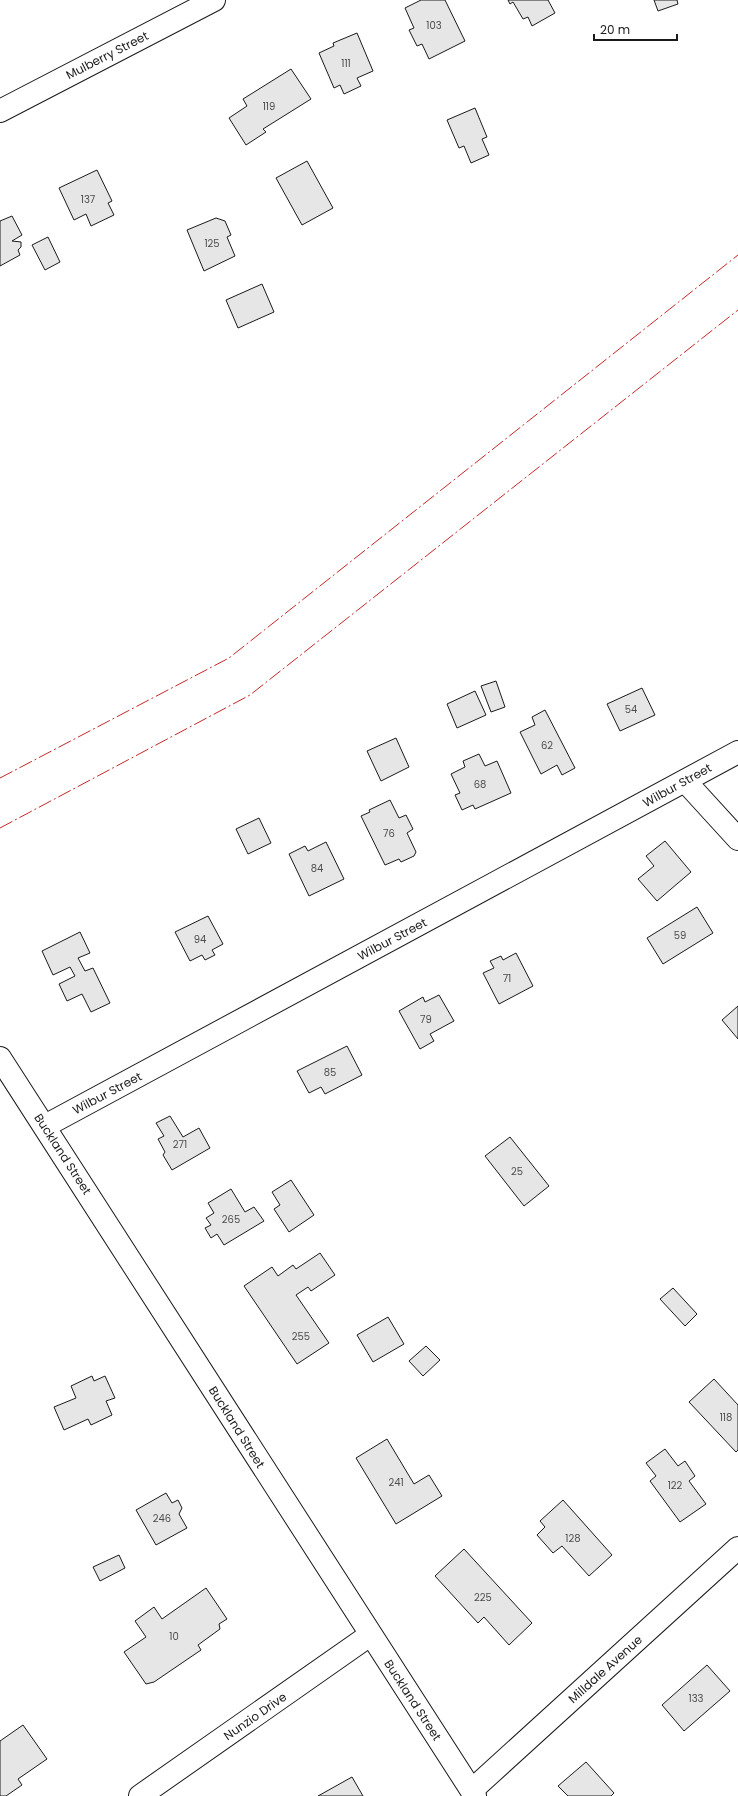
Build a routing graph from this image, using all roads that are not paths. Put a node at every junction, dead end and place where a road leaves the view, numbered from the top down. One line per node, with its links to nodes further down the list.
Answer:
1 (214, 0): 2 (street, Mulberry Street)
2 (0, 111)
3 (738, 752): 4 (street, Wilbur Street)
4 (685, 781): 5 (street); 7 (street, Wilbur Street)
5 (738, 839)
6 (0, 1058): 7 (street, Buckland Street)
7 (45, 1126): 9 (street, Buckland Street)
8 (738, 1548): 10 (street, Milldale Avenue)
9 (370, 1635): 10 (street, Buckland Street); 11 (street, Nunzio Drive)
10 (474, 1793)
11 (140, 1796)

